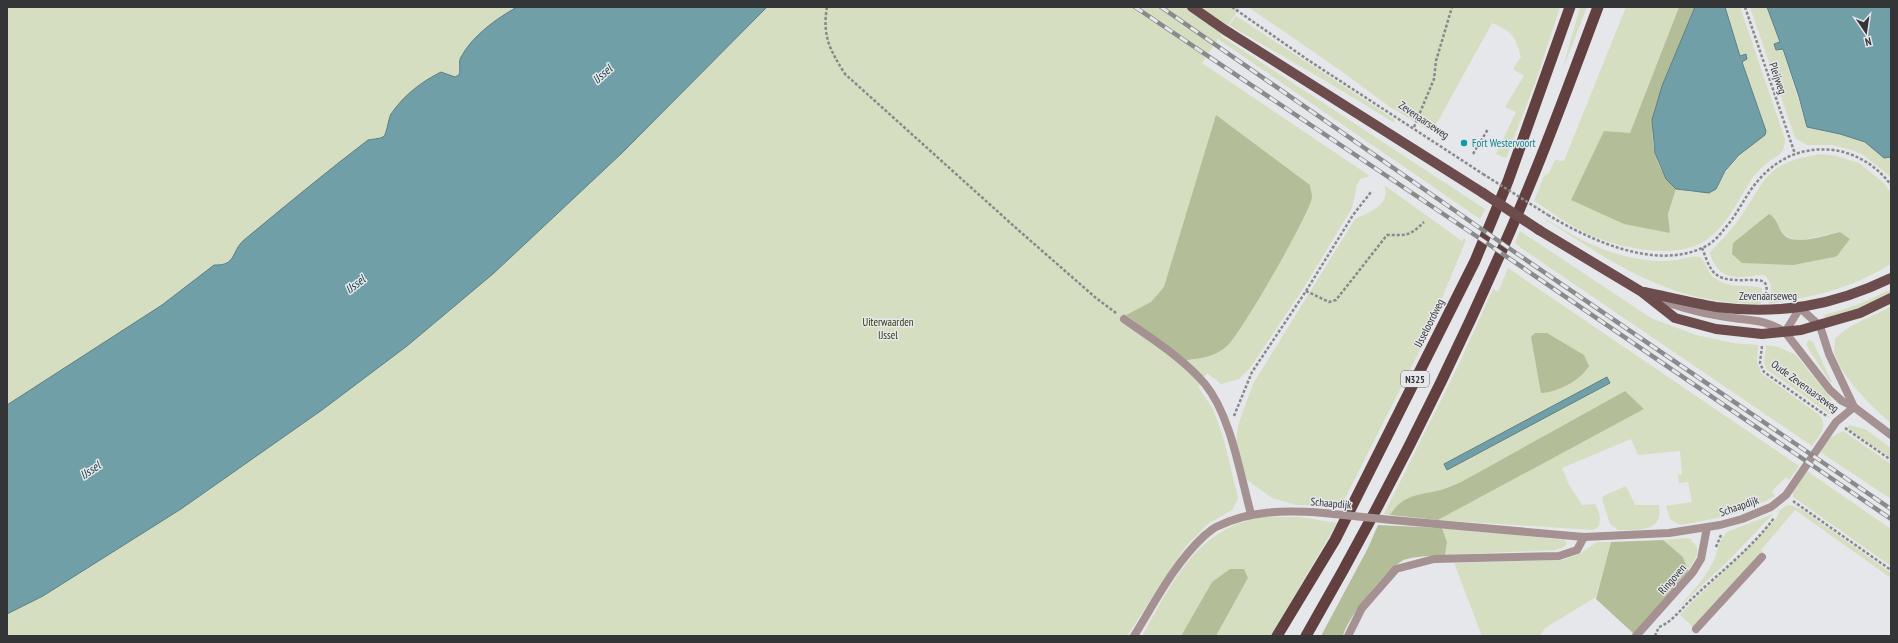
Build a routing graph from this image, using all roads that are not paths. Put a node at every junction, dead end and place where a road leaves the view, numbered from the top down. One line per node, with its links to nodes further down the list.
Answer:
1 (1192, 7): 5 (main road, Zevenaarseweg, bridge)
2 (1570, 7): 19 (highway, IJsseloordweg / N325)
3 (1598, 7): 20 (highway, N325)
4 (1891, 278): 7 (main road, Zevenaarseweg)
5 (1642, 292): 7 (main road, Zevenaarseweg); 10 (street, Zevenaarseweg); 10 (main road, Zevenaarseweg)
6 (1891, 298): 9 (main road, Zevenaarseweg)
7 (1800, 308): 9 (street); 10 (street)
8 (1124, 319): 13 (street)
9 (1820, 326): 10 (main road, Zevenaarseweg); 11 (street, Oude Zevenaarseweg)
10 (1784, 332): 11 (street, Oude Zevenaarseweg)
11 (1854, 407): 12 (street, Oude Zevenaarseweg); 14 (street, Schaapdijk)
12 (1891, 435)
13 (1251, 514): 15 (street, Schaapdijk, bridge); 18 (street, Schaapdijk)
14 (1706, 527): 15 (street, Schaapdijk); 22 (street, Ringoven)
15 (1584, 537): 21 (street)
16 (1762, 557): 17 (street)
17 (1696, 629)
18 (1134, 636)
19 (1277, 636)
20 (1306, 636)
21 (1348, 636)
22 (1636, 636)

